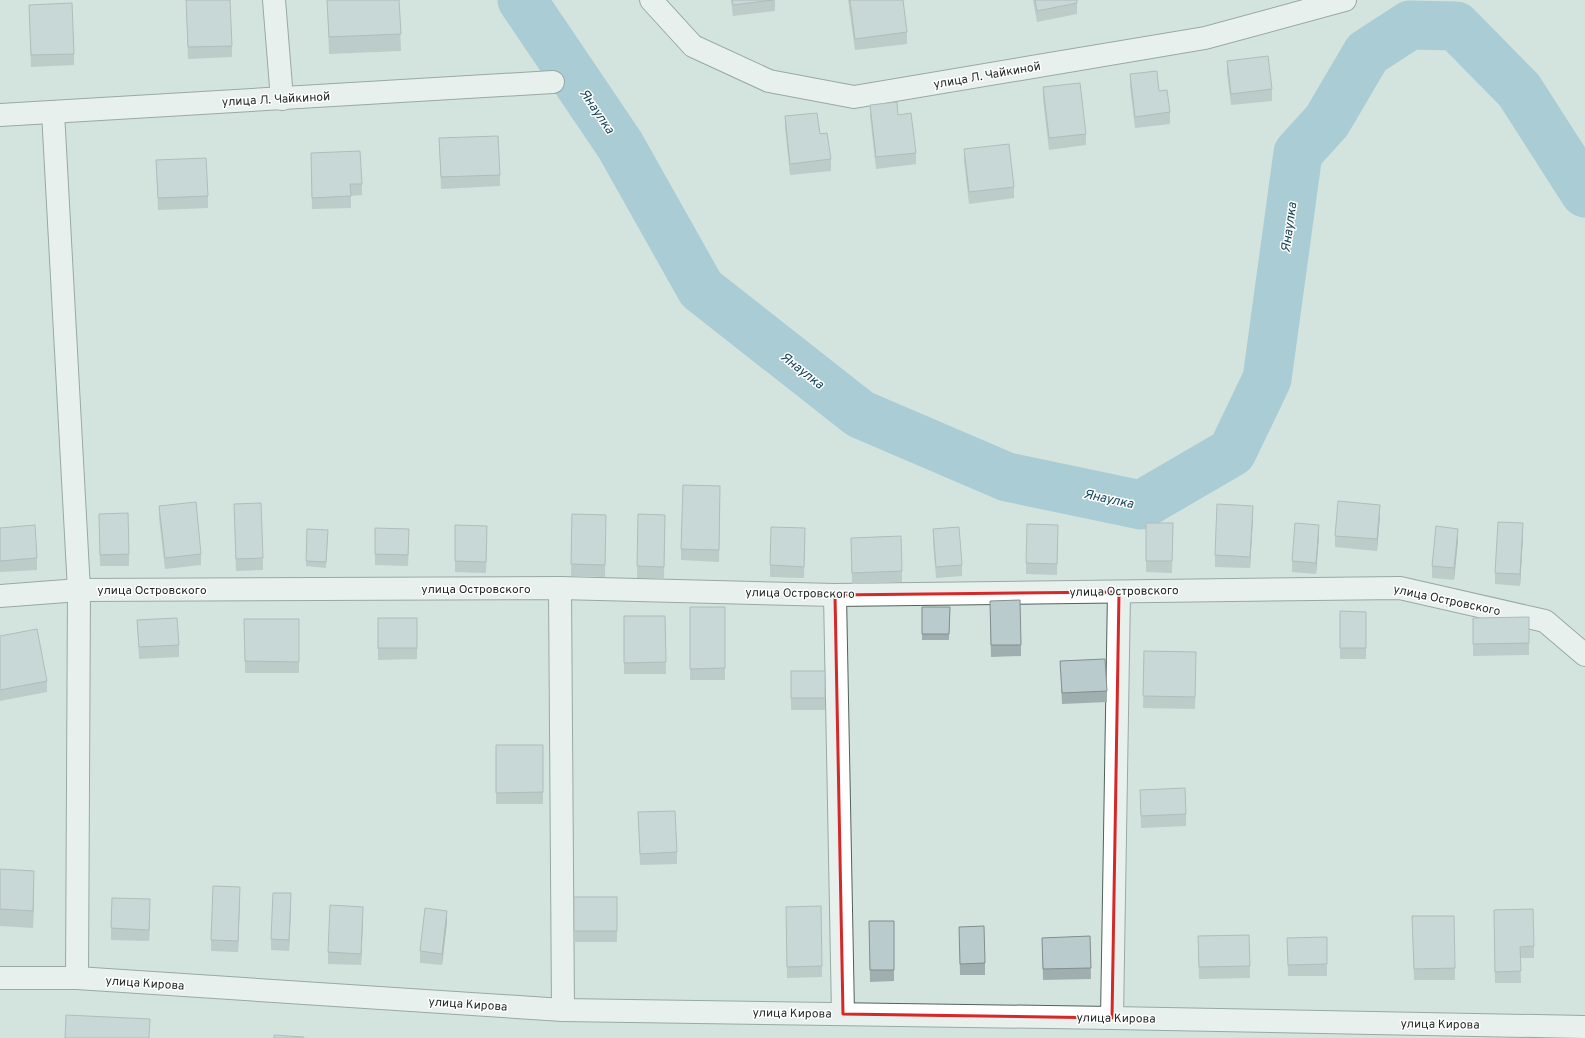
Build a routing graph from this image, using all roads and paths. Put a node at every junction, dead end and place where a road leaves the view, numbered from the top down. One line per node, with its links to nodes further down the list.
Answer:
1 (274, 0): 5 (street)
2 (651, 0): 3 (street, улица Л. Чайкиной)
3 (1345, 0)
4 (553, 82): 5 (street, улица Л. Чайкиной)
5 (282, 99): 6 (street, улица Л. Чайкиной)
6 (53, 112): 7 (street, улица Л. Чайкиной); 9 (street)
7 (0, 115)
8 (560, 588): 9 (street, улица Островского); 11 (street, улица Островского); 16 (street)
9 (79, 590): 12 (street, улица Островского); 15 (street)
10 (1119, 592): 11 (street, улица Островского); 13 (street, улица Островского); 18 (street)
11 (835, 595): 17 (street)
12 (0, 596)
13 (1585, 655)
14 (0, 978): 15 (street, улица Кирова)
15 (76, 978): 16 (street, улица Кирова)
16 (563, 1010): 17 (street, улица Кирова)
17 (843, 1014): 18 (street, улица Кирова)
18 (1112, 1018): 19 (street, улица Кирова)
19 (1585, 1027)

